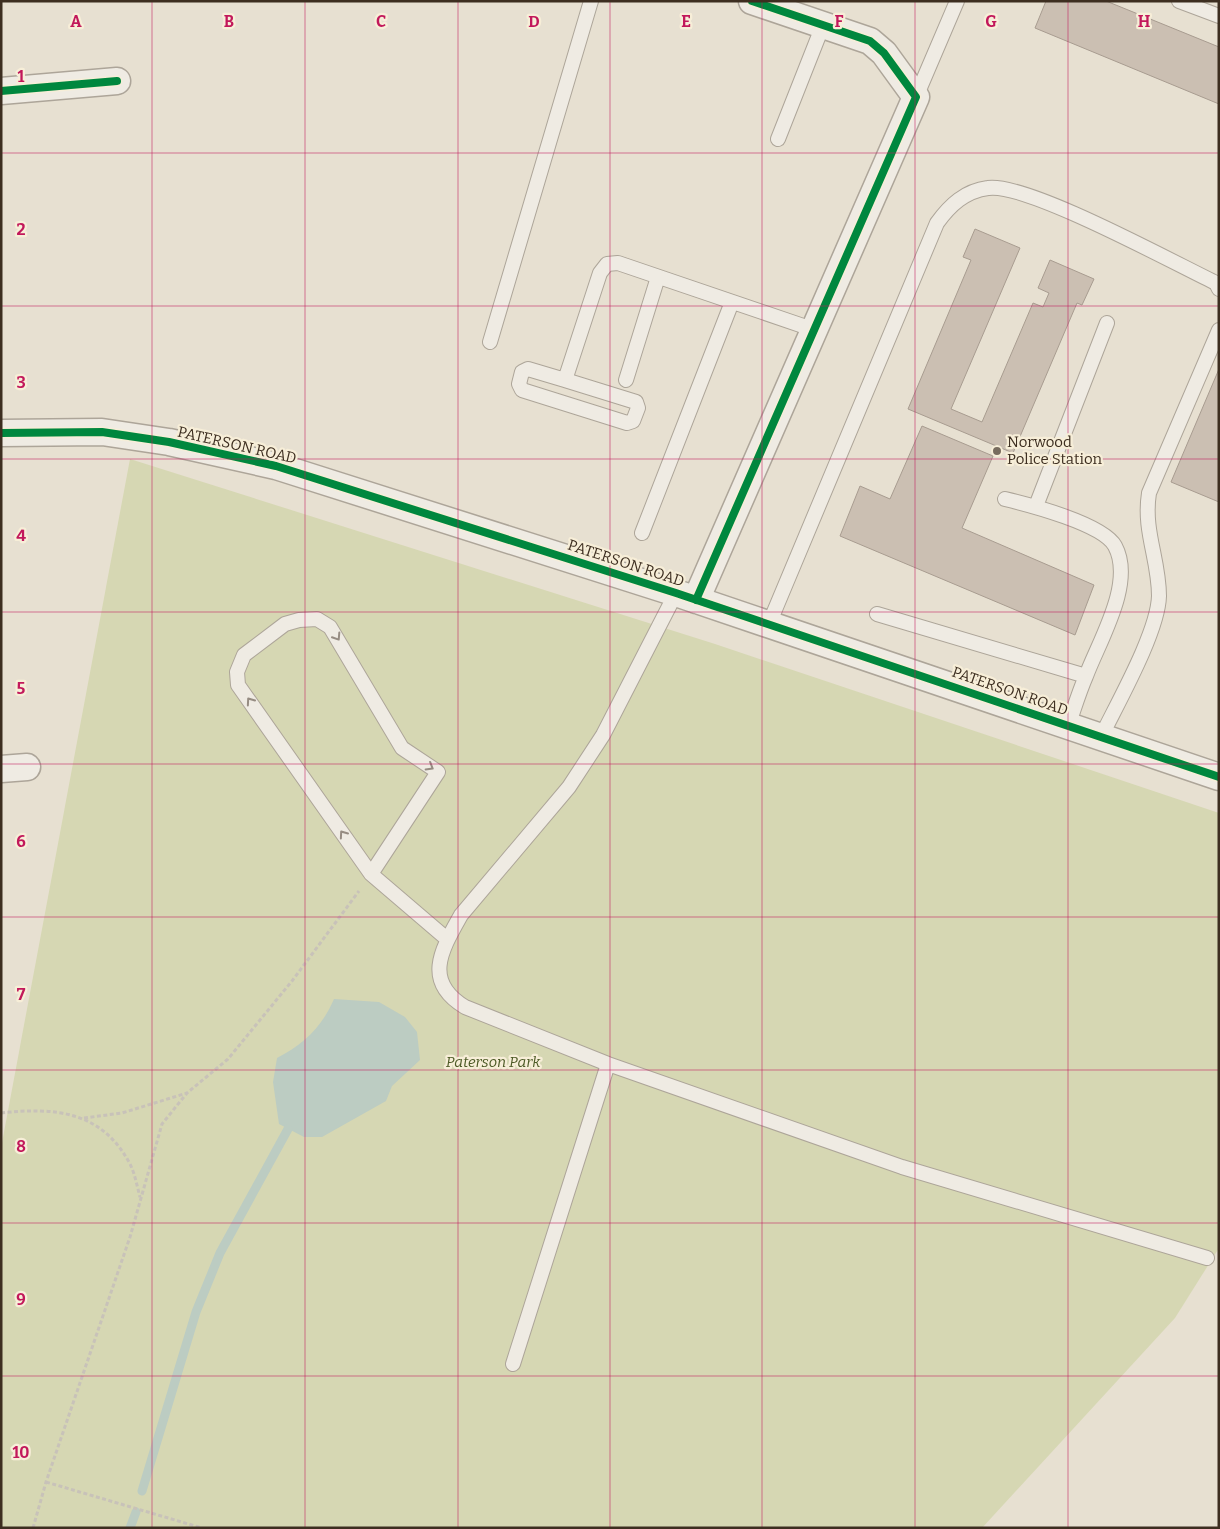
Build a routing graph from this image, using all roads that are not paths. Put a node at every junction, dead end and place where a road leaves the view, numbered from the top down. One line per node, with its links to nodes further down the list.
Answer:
1 (591, 1): 17 (lane)
2 (752, 1): 6 (street)
3 (957, 1): 9 (lane)
4 (1179, 1): 5 (lane)
5 (1219, 16)
6 (823, 25): 9 (street); 10 (lane)
7 (117, 81): 8 (street)
8 (1, 91)
9 (916, 97): 15 (street)
10 (778, 140)
11 (658, 277): 13 (lane); 18 (lane); 19 (lane)
12 (1219, 289): 26 (lane)
13 (732, 302): 15 (lane); 23 (lane)
14 (1107, 324): 22 (lane)
15 (815, 330): 24 (street)
16 (1219, 330): 29 (lane)
17 (490, 342)
18 (566, 380): 18 (lane)
19 (626, 380)
20 (1, 434): 24 (street, PATERSON ROAD)
21 (1006, 499): 22 (lane)
22 (1036, 506): 27 (lane)
23 (642, 533)
24 (686, 597): 26 (street, PATERSON ROAD); 34 (lane)
25 (876, 614): 27 (lane)
26 (769, 624): 28 (street, PATERSON ROAD)
27 (1086, 676): 28 (lane)
28 (1068, 726): 29 (street, PATERSON ROAD)
29 (1102, 737): 32 (street, PATERSON ROAD)
30 (27, 767): 31 (street)
31 (1, 769)
32 (1219, 777)
33 (371, 874): 33 (lane, one-way to 33); 34 (lane)
34 (447, 939): 35 (lane)
35 (608, 1064): 36 (lane); 37 (lane)
36 (1208, 1258)
37 (513, 1364)

